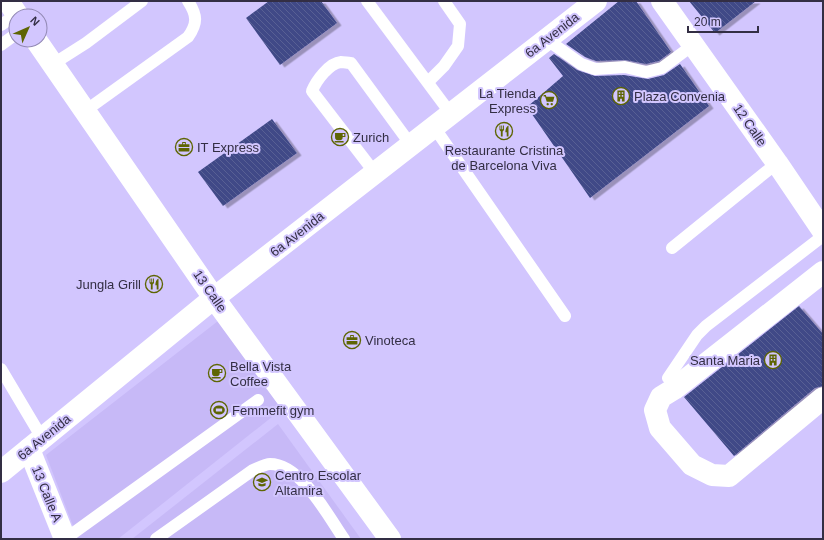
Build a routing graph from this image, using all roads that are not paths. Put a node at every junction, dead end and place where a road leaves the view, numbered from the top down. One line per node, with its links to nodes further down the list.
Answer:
1 (142, 1): 12 (lane)
2 (188, 1): 14 (lane)
3 (367, 1): 13 (lane)
4 (444, 1): 13 (lane)
5 (596, 1): 8 (street, 6a Avenida)
6 (662, 1): 10 (street, 12 Calle)
7 (8, 28): 9 (lane)
8 (546, 40): 10 (lane); 15 (street, 6a Avenida)
9 (1, 45)
10 (693, 45): 18 (street, 12 Calle)
11 (41, 48): 12 (street, 13 Calle)
12 (52, 64): 14 (street, 13 Calle)
13 (428, 82): 15 (lane)
14 (85, 112): 24 (street, 13 Calle)
15 (451, 114): 16 (street, 6a Avenida)
16 (434, 127): 17 (street, 6a Avenida); 25 (lane)
17 (411, 145): 19 (street, 6a Avenida); 19 (lane)
18 (777, 163): 20 (street, 12 Calle); 22 (lane)
19 (375, 173): 24 (street, 6a Avenida)
20 (823, 231)
21 (823, 236): 27 (lane)
22 (672, 248)
23 (823, 272): 28 (street)
24 (214, 298): 30 (street, 6a Avenida); 35 (street, 13 Calle)
25 (565, 316)
26 (1, 368): 30 (lane)
27 (668, 378)
28 (823, 398)
29 (258, 400): 32 (lane)
30 (36, 444): 31 (street, 6a Avenida); 32 (street, 13 Calle A)
31 (1, 472)
32 (65, 539)
33 (156, 539): 34 (lane)
34 (344, 539)
35 (390, 539)

